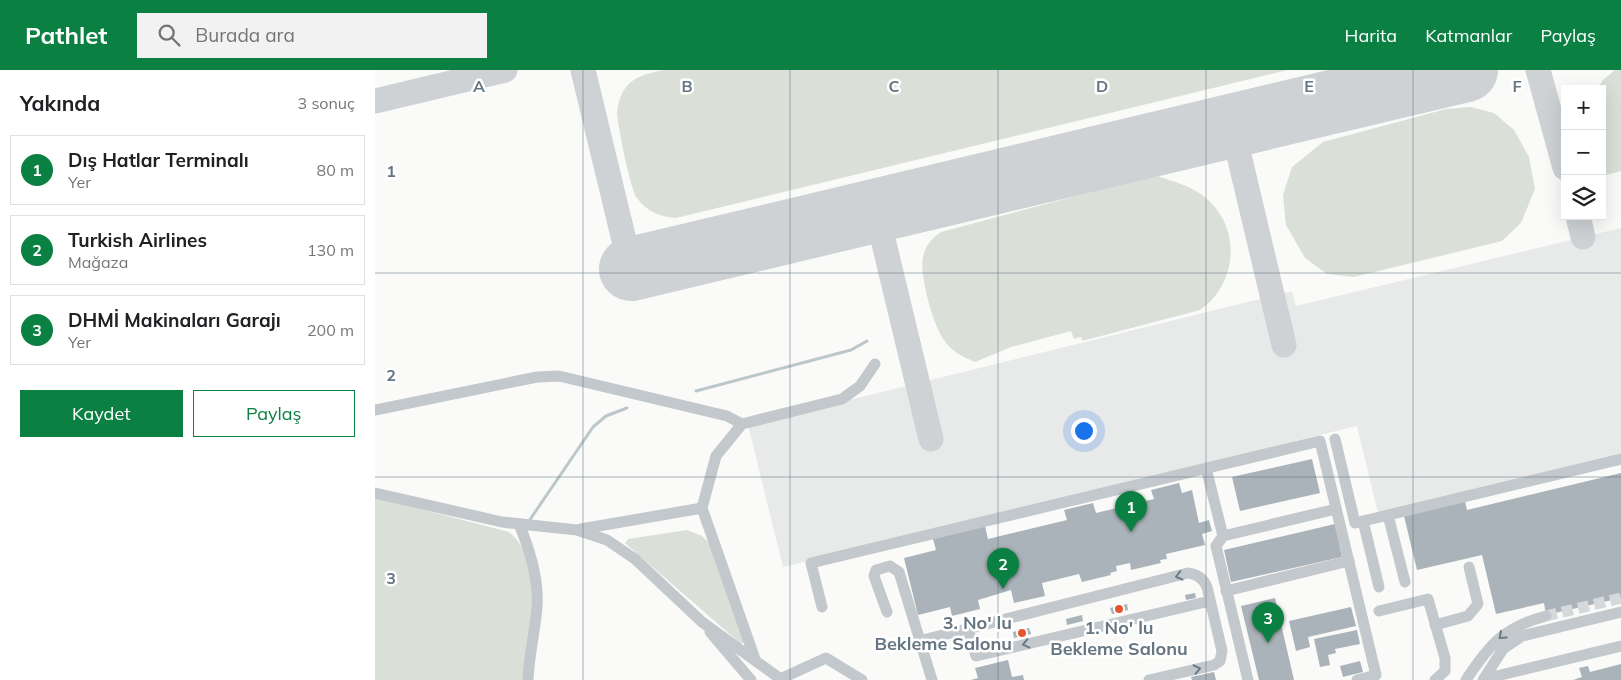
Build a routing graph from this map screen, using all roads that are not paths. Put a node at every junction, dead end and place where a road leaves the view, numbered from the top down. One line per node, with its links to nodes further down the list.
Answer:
1 (875, 364): 3 (lane)
2 (375, 410): 3 (lane)
3 (742, 424): 8 (lane)
4 (1335, 439): 11 (lane)
5 (1621, 459): 10 (lane)
6 (1206, 468): 9 (lane); 14 (lane); 21 (lane)
7 (375, 494): 12 (lane)
8 (702, 508): 13 (lane); 31 (lane)
9 (1336, 509): 14 (lane); 15 (lane)
10 (1388, 515): 11 (lane); 17 (lane)
11 (1363, 521): 18 (lane)
12 (519, 524): 13 (lane); 34 (lane)
13 (577, 530): 26 (lane)
14 (1223, 536): 19 (lane)
15 (1349, 561): 19 (lane); 40 (lane)
16 (1469, 566): 27 (lane)
17 (1405, 582)
18 (1379, 587)
19 (1226, 591): 39 (lane)
20 (1210, 601): 28 (lane, one-way to 28); 28 (lane, one-way to 28); 38 (lane, one-way to 20)
21 (822, 607)
22 (1379, 611): 27 (lane)
23 (887, 612): 29 (lane)
24 (1621, 612): 33 (lane)
25 (1546, 616): 42 (lane, one-way to 42)
26 (702, 622): 31 (lane); 35 (lane)
27 (1435, 625): 41 (lane)
28 (968, 629): 29 (lane)
29 (919, 641): 37 (lane)
30 (1621, 646): 33 (lane)
31 (755, 659): 32 (lane)
32 (780, 679): 36 (lane)
33 (1483, 679)
34 (528, 680)
35 (751, 680)
36 (862, 680)
37 (932, 680)
38 (1149, 680)
39 (1248, 680)
40 (1357, 680)
41 (1435, 680)
42 (1466, 680)

